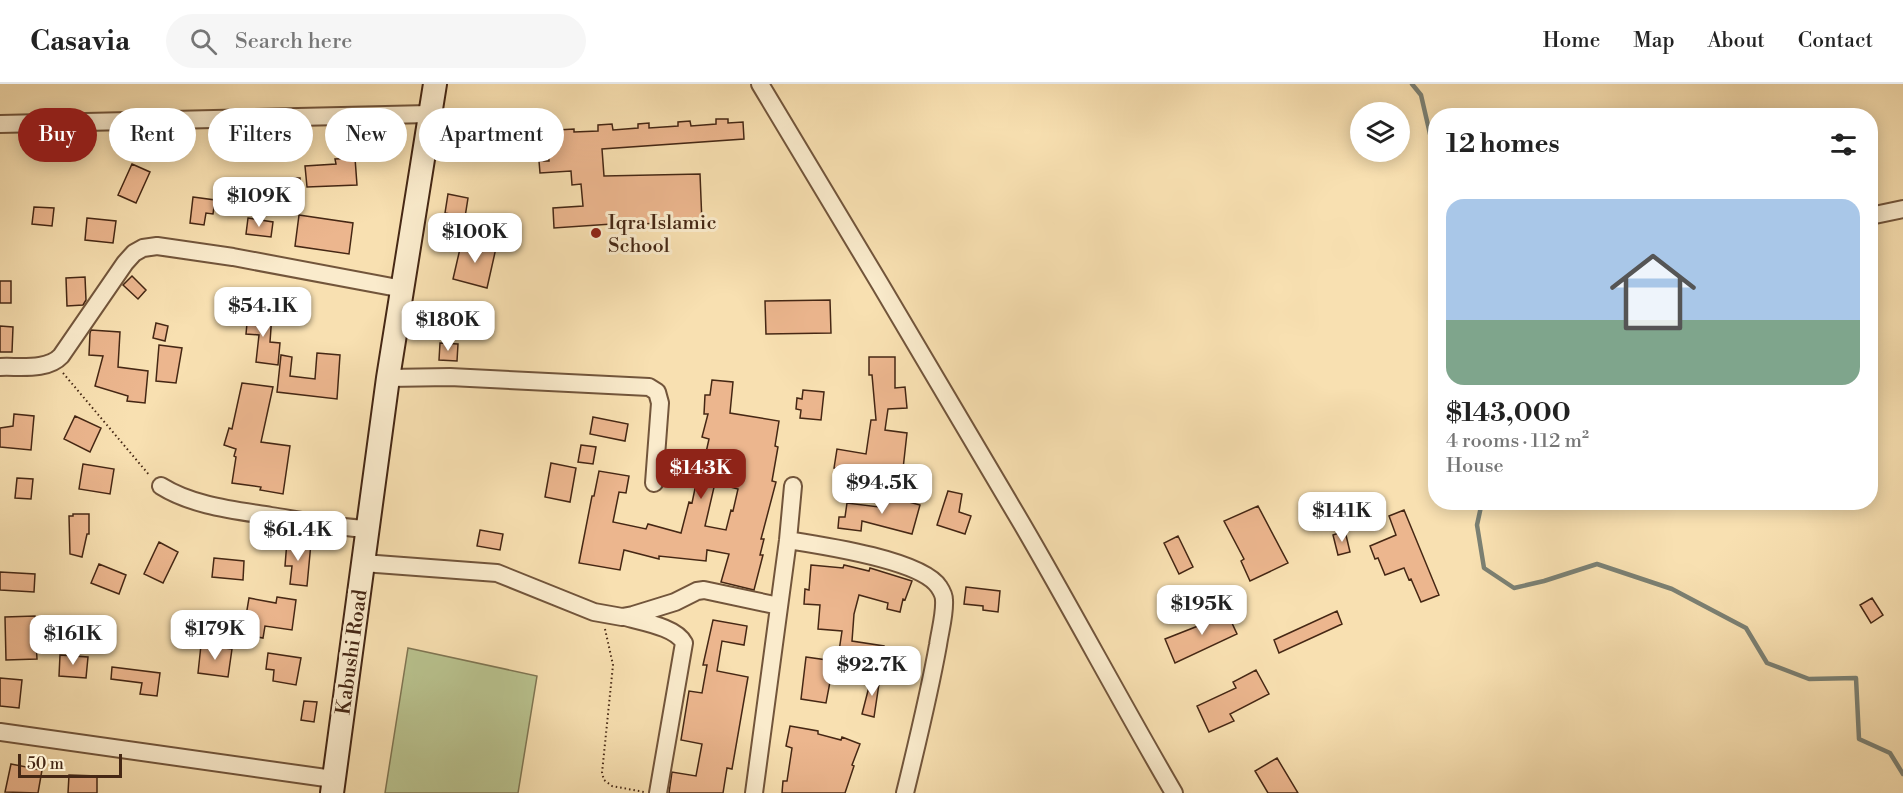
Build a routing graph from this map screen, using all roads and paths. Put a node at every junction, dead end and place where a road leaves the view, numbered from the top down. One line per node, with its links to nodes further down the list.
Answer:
1 (435, 84): 3 (main road, Kabushi Road)
2 (760, 84): 28 (street)
3 (430, 108)
4 (419, 114): 5 (street)
5 (0, 124)
6 (422, 162): 9 (main road, Kabushi Road)
7 (1903, 209): 8 (street)
8 (1878, 214)
9 (403, 289): 10 (street); 12 (main road, Kabushi Road)
10 (55, 363): 11 (street); 14 (path)
11 (0, 367)
12 (388, 378): 13 (street); 16 (main road, Kabushi Road)
13 (654, 483)
14 (161, 486): 16 (street)
15 (793, 486): 17 (street)
16 (367, 529): 18 (main road, Kabushi Road)
17 (788, 540): 19 (street); 27 (street)
18 (363, 563): 20 (street); 23 (main road, Kabushi Road)
19 (779, 606): 21 (street); 26 (street)
20 (594, 612): 21 (street); 24 (path)
21 (622, 616): 25 (street)
22 (0, 732): 23 (street)
23 (332, 786)
24 (649, 793)
25 (658, 793)
26 (754, 793)
27 (905, 793)
28 (1174, 793)

